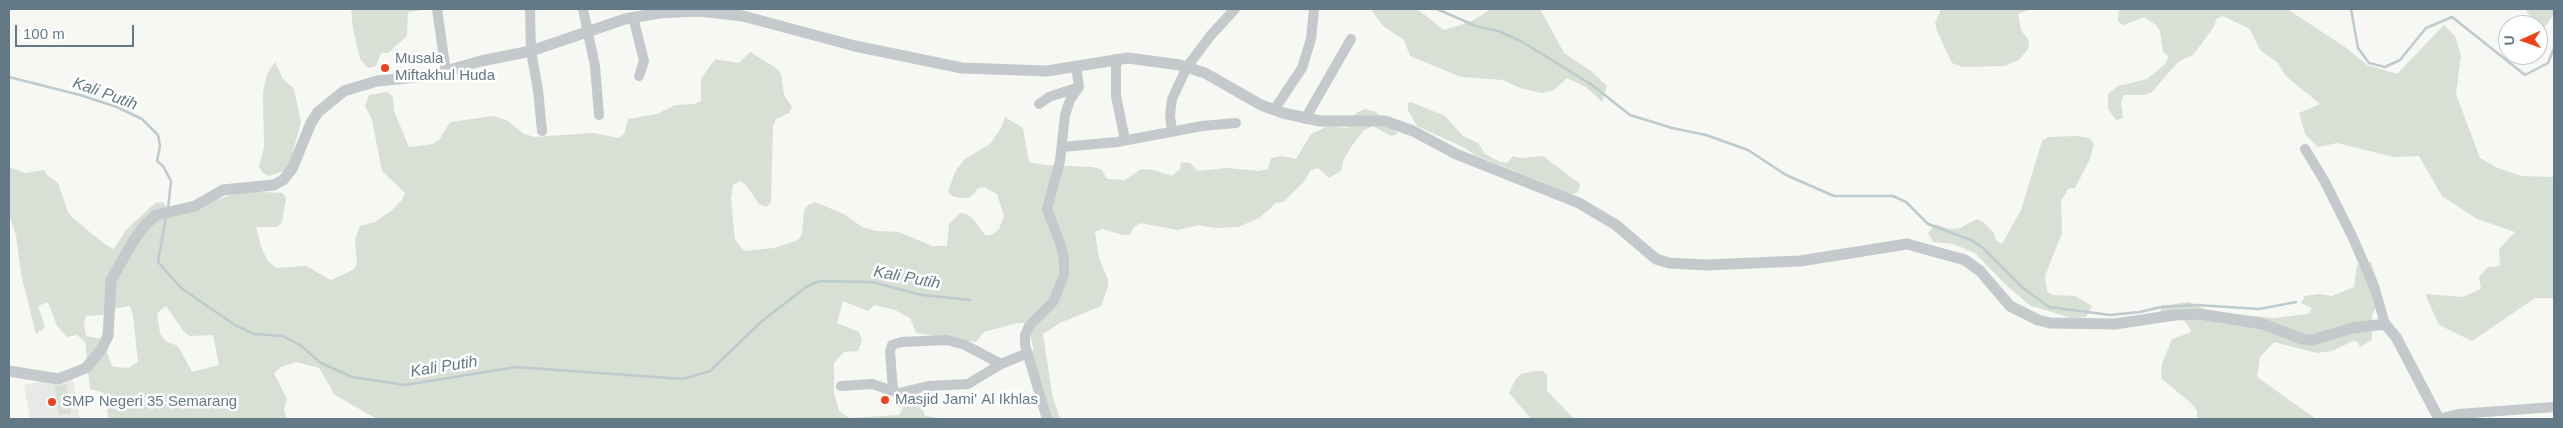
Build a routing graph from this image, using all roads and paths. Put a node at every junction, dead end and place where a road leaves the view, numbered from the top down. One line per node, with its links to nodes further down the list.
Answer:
1 (438, 9): 13 (street)
2 (530, 9): 9 (street)
3 (583, 9): 7 (street)
4 (1235, 9): 12 (street)
5 (1314, 9): 17 (street)
6 (633, 17): 7 (street); 11 (street); 14 (street)
7 (588, 30): 9 (street); 18 (street)
8 (1351, 40): 19 (street)
9 (531, 51): 13 (street); 21 (street)
10 (1116, 59): 11 (street); 12 (street); 23 (street)
11 (1076, 66): 15 (street)
12 (1188, 67): 17 (street); 22 (street)
13 (446, 72): 29 (street)
14 (639, 76)
15 (1079, 87): 16 (street); 24 (street)
16 (1039, 104)
17 (1274, 110): 19 (street)
18 (600, 116)
19 (1305, 118): 26 (street)
20 (1236, 123): 22 (street)
21 (542, 131)
22 (1172, 132): 23 (street)
23 (1125, 140): 24 (street)
24 (1062, 147): 27 (street)
25 (2304, 149): 26 (street)
26 (2385, 324): 35 (street)
27 (1028, 353): 28 (street); 34 (street)
28 (1001, 364): 31 (street); 31 (street)
29 (9, 371)
30 (841, 386): 31 (street)
31 (893, 391)
32 (2554, 407): 33 (street)
33 (2537, 408): 35 (street); 36 (street)
34 (1046, 419)
35 (2438, 419)
36 (2540, 419)

